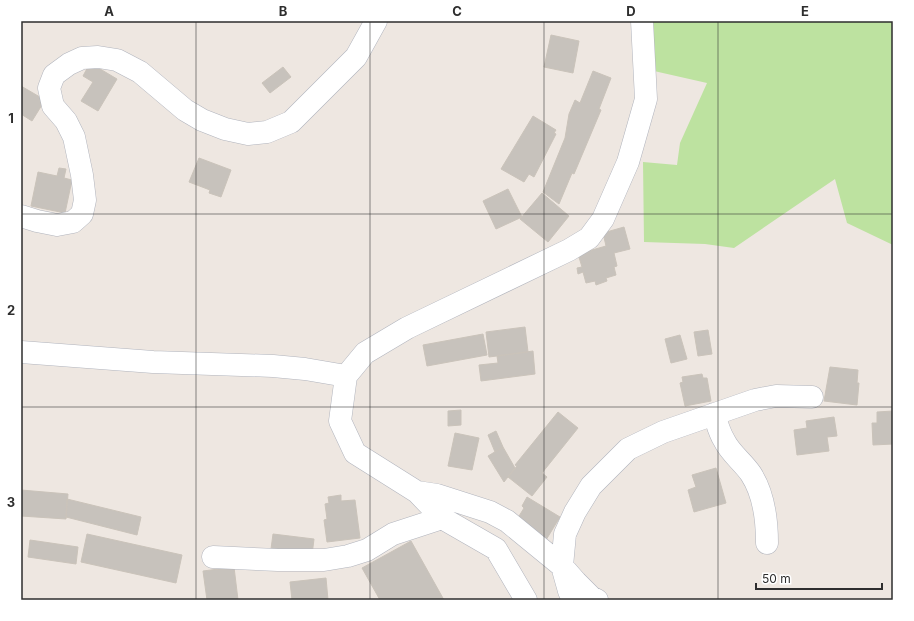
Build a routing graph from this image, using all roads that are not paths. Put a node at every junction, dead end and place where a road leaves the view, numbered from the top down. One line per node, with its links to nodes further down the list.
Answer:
1 (376, 21): 3 (street)
2 (642, 21): 5 (street)
3 (21, 216)
4 (21, 352): 5 (street)
5 (346, 376): 8 (street)
6 (812, 397): 7 (street)
7 (714, 414): 10 (street); 12 (street)
8 (417, 492): 9 (street); 12 (street)
9 (442, 518): 11 (street); 13 (street)
10 (767, 543)
11 (213, 557)
12 (562, 566): 14 (street); 15 (street)
13 (526, 600)
14 (573, 600)
15 (596, 600)

